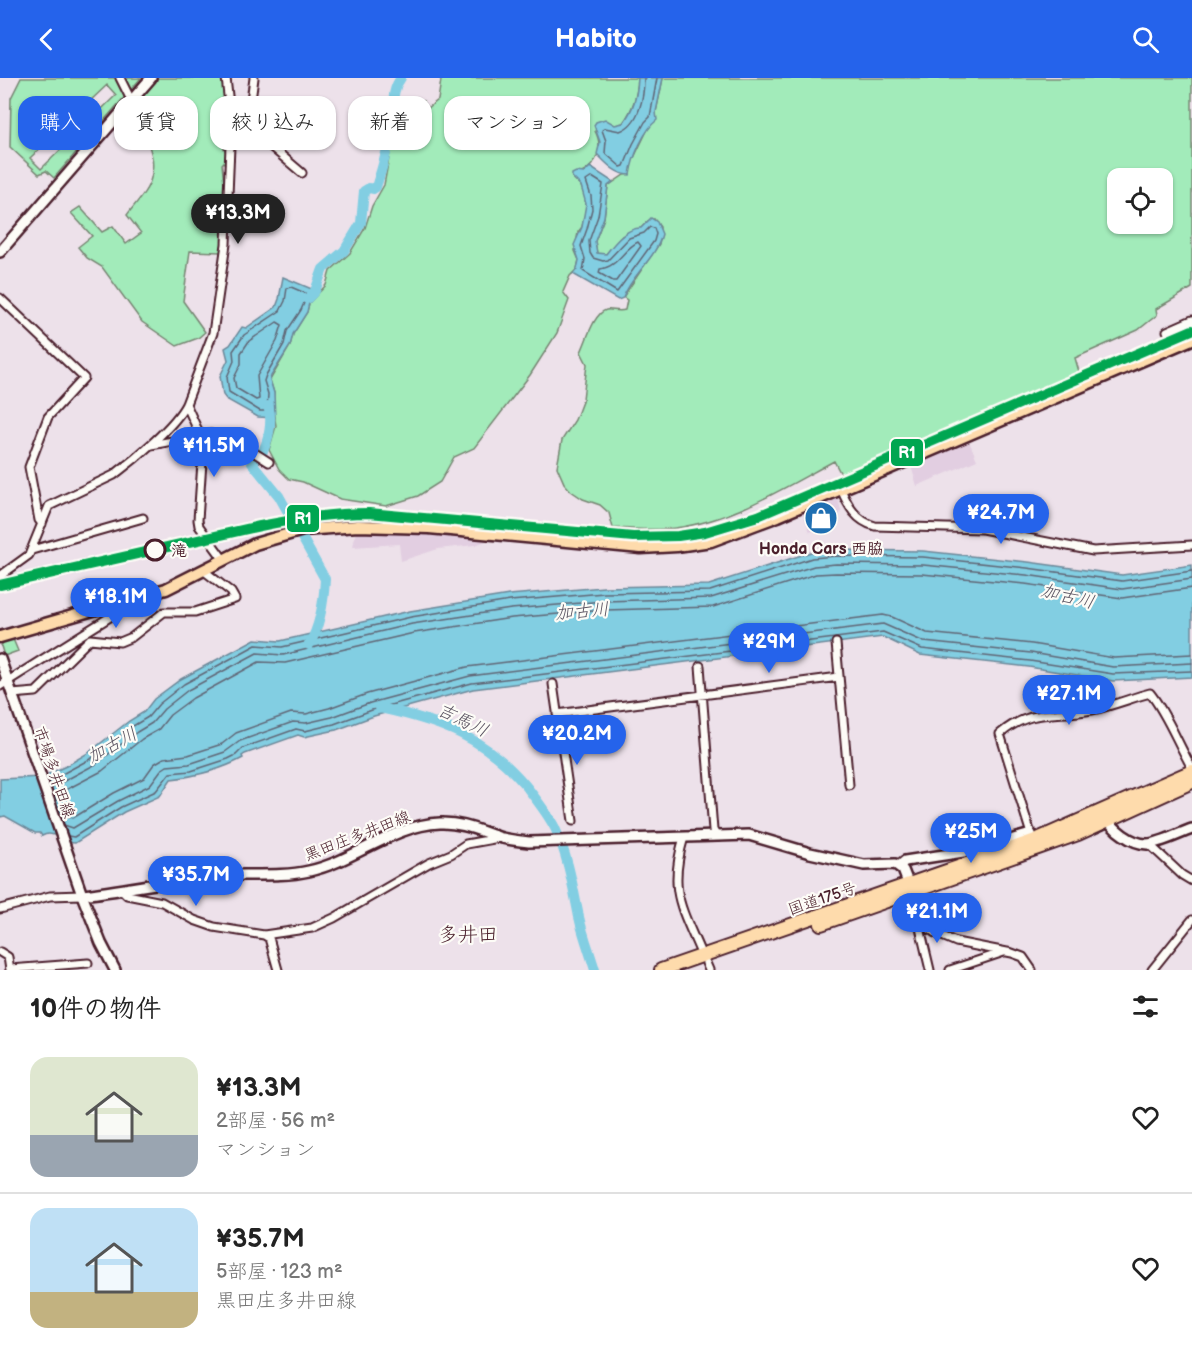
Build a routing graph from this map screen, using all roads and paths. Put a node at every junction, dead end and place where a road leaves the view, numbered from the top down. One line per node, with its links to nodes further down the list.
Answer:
1 (120, 78): 5 (street)
2 (150, 78): 6 (main road)
3 (226, 78): 14 (street)
4 (254, 78): 8 (street)
5 (130, 96)
6 (135, 96)
7 (114, 121): 9 (main road)
8 (302, 173)
9 (0, 252)
10 (0, 298): 20 (street)
11 (1192, 320): 12 (street)
12 (1167, 331)
13 (1192, 339): 18 (main road)
14 (186, 404): 15 (street); 16 (street)
15 (200, 435): 16 (street); 17 (street); 23 (street)
16 (149, 445): 20 (street)
17 (269, 462)
18 (841, 489): 21 (street); 23 (main road)
19 (143, 518): 22 (street)
20 (42, 524): 22 (street)
21 (1192, 545)
22 (32, 550): 25 (street)
23 (224, 560): 24 (main road)
24 (203, 570): 26 (main road); 34 (street)
25 (0, 576)
26 (127, 601): 27 (main road); 32 (street)
27 (0, 638)
28 (836, 643): 31 (street)
29 (0, 659): 32 (main road, 市場多井田線)
30 (700, 666): 35 (street)
31 (839, 677): 35 (street); 39 (street)
32 (4, 683): 34 (main road, 市場多井田線)
33 (553, 684): 36 (street)
34 (12, 694): 52 (main road, 市場多井田線)
35 (703, 695): 36 (street); 43 (street)
36 (557, 714): 41 (street)
37 (1192, 770): 40 (highway, 国道175号); 45 (street)
38 (1192, 782): 40 (highway, 国道175号)
39 (849, 785)
40 (1105, 815): 45 (highway, 国道175号); 47 (main road); 50 (highway, 国道175号)
41 (573, 821)
42 (1192, 829): 47 (main road)
43 (716, 835): 44 (main road, 黒田庄多井田線); 48 (main road, 黒田庄多井田線)
44 (684, 837): 46 (main road, 黒田庄多井田線); 60 (street)
45 (1032, 837): 48 (main road, 黒田庄多井田線); 50 (highway, 国道175号)
46 (501, 838): 51 (main road, 黒田庄多井田線); 56 (street)
47 (1149, 844): 49 (street)
48 (899, 866): 50 (main road)
49 (1192, 881)
50 (911, 889): 55 (street); 60 (highway, 国道175号)
51 (122, 890): 52 (main road, 黒田庄多井田線); 56 (street)
52 (82, 895): 53 (street); 63 (main road)
53 (0, 909)
54 (1192, 920): 69 (street)
55 (920, 922): 58 (street); 66 (street)
56 (264, 935): 64 (street)
57 (0, 952): 61 (street)
58 (1005, 952): 67 (street); 68 (street)
59 (88, 963): 61 (street)
60 (706, 963): 62 (highway, 国道175号); 65 (highway, 国道175号)
61 (10, 969)
62 (663, 969)
63 (115, 970)
64 (278, 970)
65 (685, 970)
66 (930, 970)
67 (950, 970)
68 (1032, 970)
69 (1152, 970)

